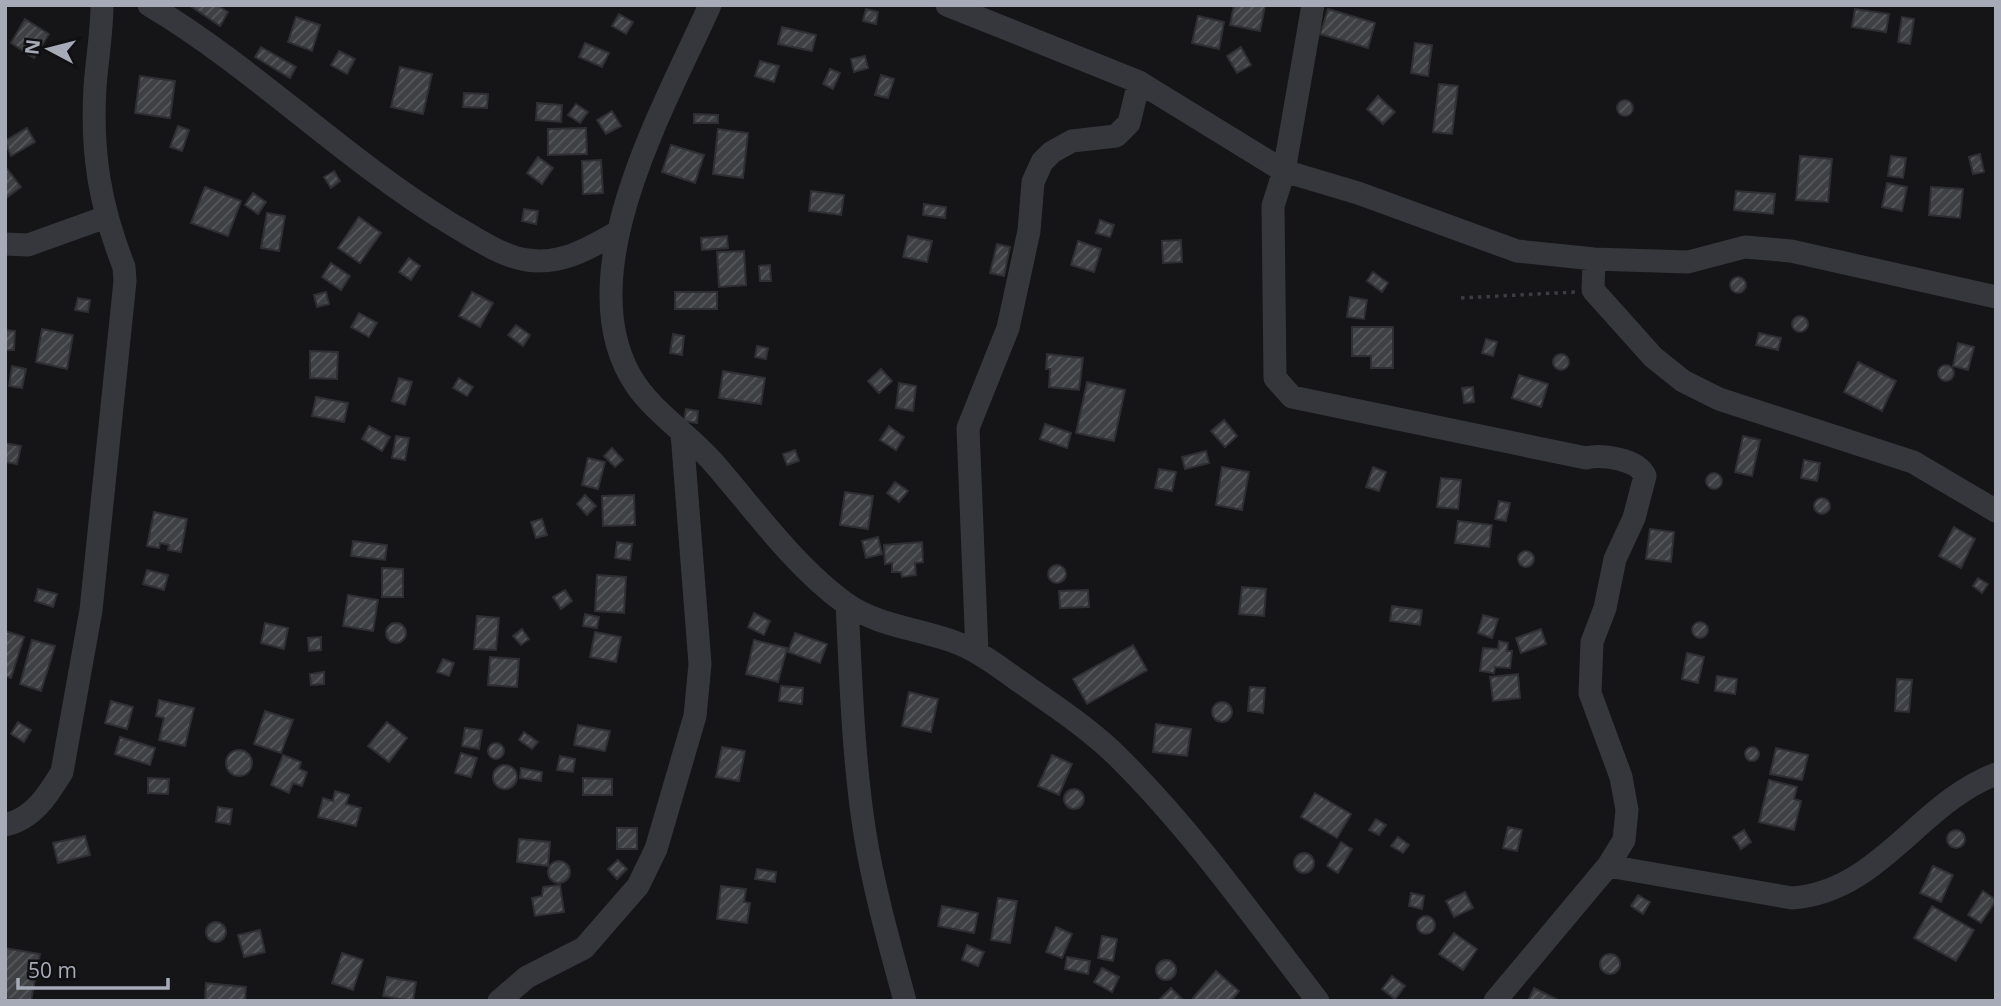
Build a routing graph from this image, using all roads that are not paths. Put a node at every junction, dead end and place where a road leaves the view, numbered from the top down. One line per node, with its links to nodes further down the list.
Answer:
1 (102, 5): 8 (street)
2 (149, 5): 9 (street)
3 (710, 5): 9 (street)
4 (947, 5): 6 (street)
5 (1313, 5): 7 (street)
6 (1139, 82): 7 (street); 16 (street)
7 (1284, 171): 11 (street); 19 (street)
8 (106, 217): 10 (street); 18 (street)
9 (616, 233): 13 (street)
10 (5, 244)
11 (1594, 259): 12 (street); 14 (street)
12 (1996, 297)
13 (682, 433): 15 (street); 20 (street)
14 (1996, 511)
15 (847, 604): 16 (street); 21 (street)
16 (977, 652): 22 (street)
17 (1996, 774): 19 (street)
18 (5, 825)
19 (1608, 866): 23 (street)
20 (499, 1001)
21 (905, 1001)
22 (1318, 1001)
23 (1495, 1001)

